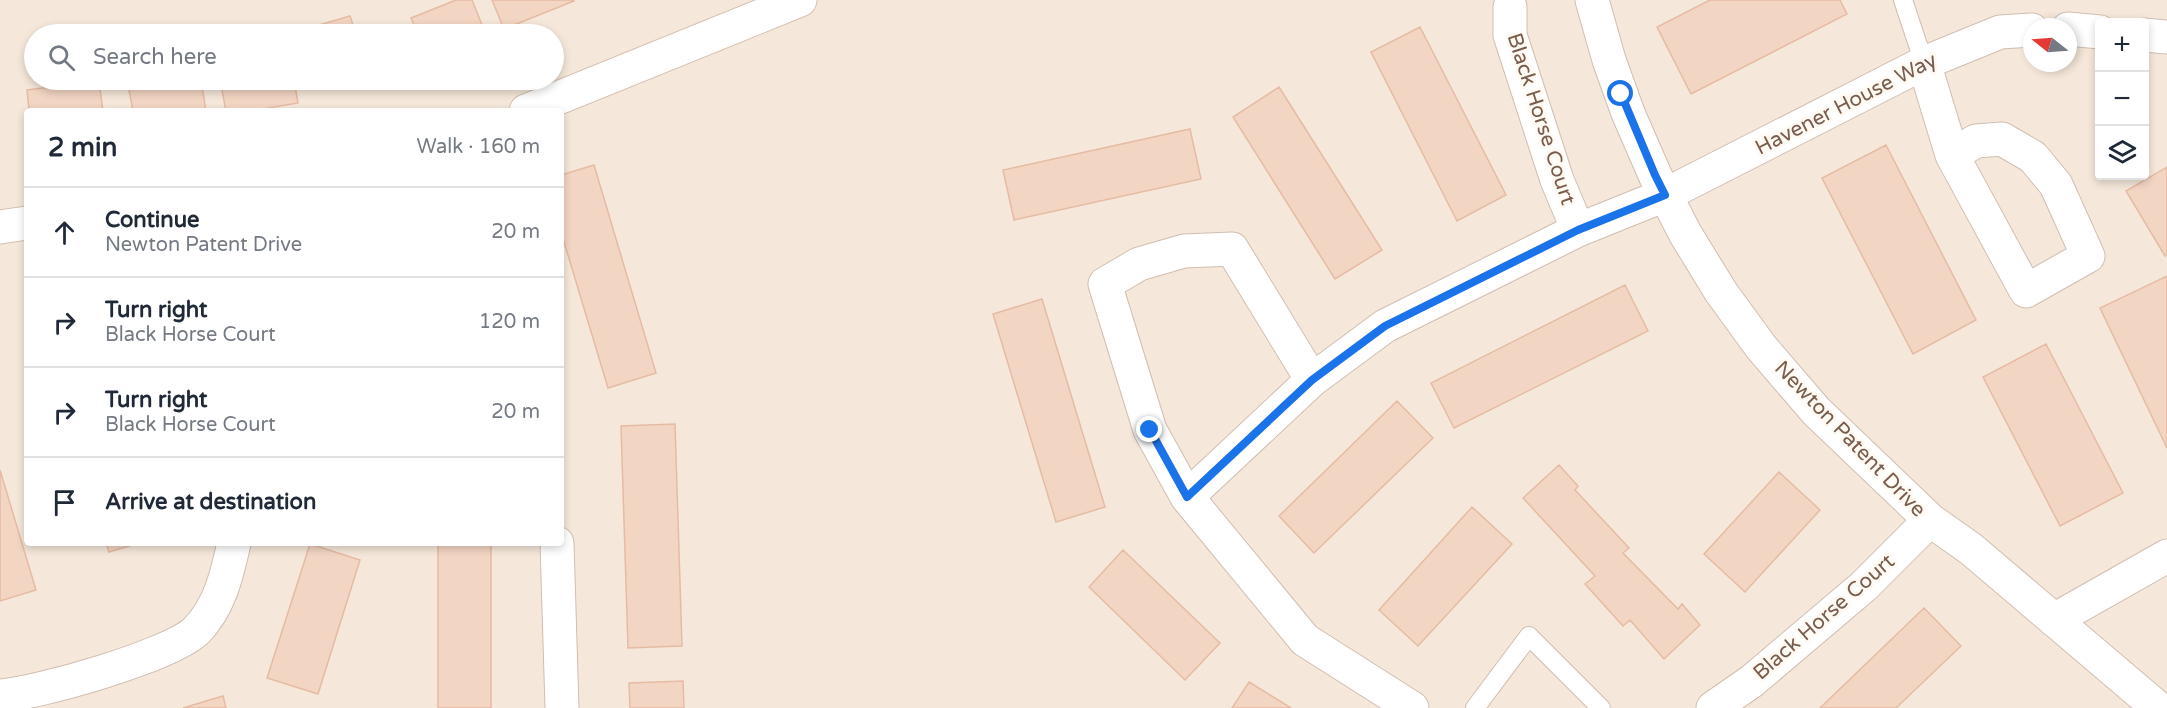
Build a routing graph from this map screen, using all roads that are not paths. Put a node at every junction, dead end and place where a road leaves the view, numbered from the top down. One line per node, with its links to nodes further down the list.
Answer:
1 (800, 0): 11 (street)
2 (1592, 0): 13 (street, Newton Patent Drive)
3 (1902, 0): 10 (lane)
4 (1510, 7): 16 (street, Black Horse Court)
5 (2077, 30): 7 (street)
6 (2023, 31): 10 (street, Havener House Way)
7 (2095, 32)
8 (2149, 35): 9 (street)
9 (2167, 37)
10 (1924, 63): 12 (street); 13 (street, Havener House Way)
11 (533, 108)
12 (1952, 155): 12 (street)
13 (1665, 195): 16 (street, Black Horse Court); 19 (street, Newton Patent Drive)
14 (24, 223): 15 (street)
15 (0, 227)
16 (1578, 230): 17 (street, Black Horse Court)
17 (1312, 380): 18 (street, Black Horse Court); 18 (street)
18 (1187, 497): 26 (street)
19 (1930, 520): 23 (street, Newton Patent Drive); 29 (street, Black Horse Court)
20 (233, 546): 24 (street)
21 (557, 546): 25 (street)
22 (2167, 556): 23 (street)
23 (2054, 620): 30 (street, Newton Patent Drive)
24 (0, 696)
25 (561, 708)
26 (1412, 708)
27 (1475, 708): 28 (lane)
28 (1601, 708)
29 (1713, 708)
30 (2158, 708)

